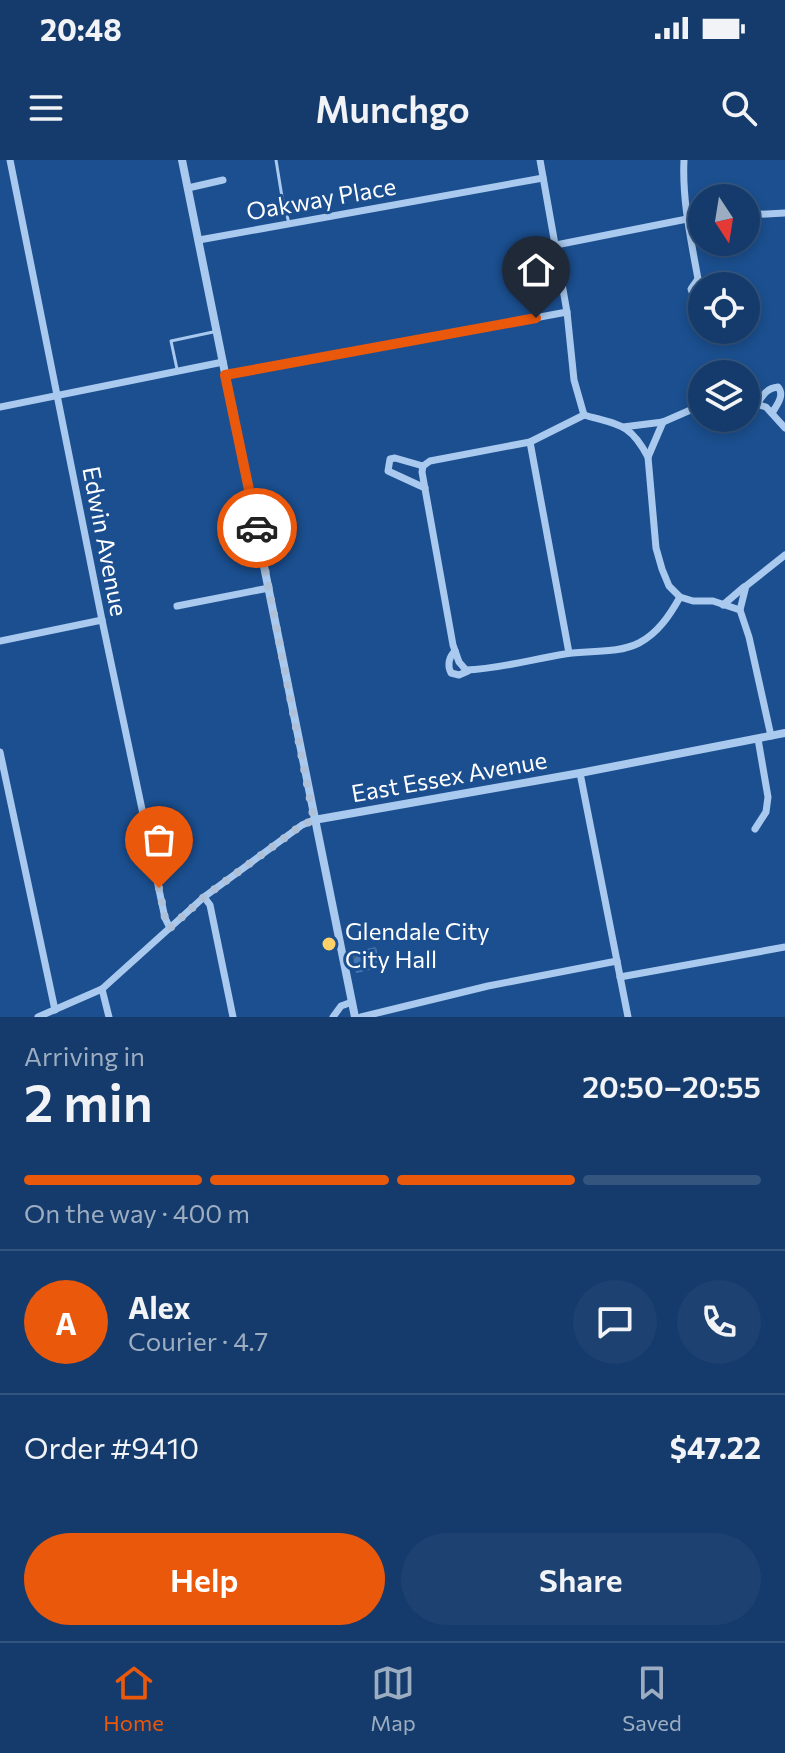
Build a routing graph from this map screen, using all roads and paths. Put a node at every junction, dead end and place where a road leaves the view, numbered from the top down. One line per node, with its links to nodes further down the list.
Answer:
1 (10, 160): 21 (street, Edwin Avenue)
2 (182, 160): 8 (street)
3 (276, 160): 12 (lane)
4 (540, 160): 6 (street)
5 (684, 160): 11 (street)
6 (543, 178): 12 (street, Oakway Place); 14 (street)
7 (223, 180): 8 (street)
8 (188, 188): 13 (street)
9 (785, 213): 10 (street)
10 (760, 214)
11 (687, 219): 14 (street); 15 (street)
12 (289, 224): 13 (street, Oakway Place)
13 (199, 240): 17 (street)
14 (556, 245): 16 (street)
15 (697, 272)
16 (567, 312): 20 (street); 27 (street)
17 (217, 331): 18 (street); 19 (lane)
18 (223, 362): 19 (street); 20 (street)
19 (177, 371): 21 (street)
20 (225, 375): 37 (street)
21 (57, 395): 24 (street); 42 (street, Edwin Avenue)
22 (760, 400): 26 (street)
23 (760, 405): 26 (street)
24 (0, 407)
25 (688, 411): 28 (street)
26 (772, 413): 30 (street)
27 (584, 415): 29 (street); 31 (street)
28 (663, 422): 29 (street); 32 (street)
29 (623, 427): 32 (street)
30 (785, 428)
31 (530, 442): 33 (street); 45 (street)
32 (648, 457): 38 (street)
33 (423, 466): 34 (street); 34 (street)
34 (425, 488): 44 (street)
35 (785, 555): 36 (street)
36 (746, 586): 39 (street); 41 (street)
37 (269, 588): 40 (street); 52 (street)
38 (680, 597): 39 (street); 45 (street)
39 (723, 605): 41 (street)
40 (177, 606)
41 (740, 610): 48 (street)
42 (102, 620): 43 (street); 55 (street, Edwin Avenue)
43 (0, 641)
44 (455, 651): 46 (street); 46 (street)
45 (569, 653): 46 (street)
46 (465, 668)
47 (785, 733): 48 (street, East Essex Avenue)
48 (771, 736): 49 (street, East Essex Avenue)
49 (758, 739): 51 (street, East Essex Avenue); 53 (street)
50 (0, 752): 61 (street)
51 (580, 773): 52 (street, East Essex Avenue); 57 (street)
52 (314, 820): 54 (street, East Essex Avenue); 60 (street)
53 (755, 829)
54 (204, 897): 55 (street, East Essex Avenue); 64 (street)
55 (170, 928): 59 (street, East Essex Avenue)
56 (785, 947): 58 (street)
57 (617, 961): 58 (street); 66 (street)
58 (620, 977): 67 (street)
59 (102, 989): 61 (street, East Essex Avenue); 63 (street)
60 (352, 1002): 65 (street); 66 (street)
61 (55, 1010): 62 (street, East Essex Avenue)
62 (38, 1017)
63 (109, 1017)
64 (233, 1017)
65 (333, 1017)
66 (358, 1017)
67 (628, 1017)

